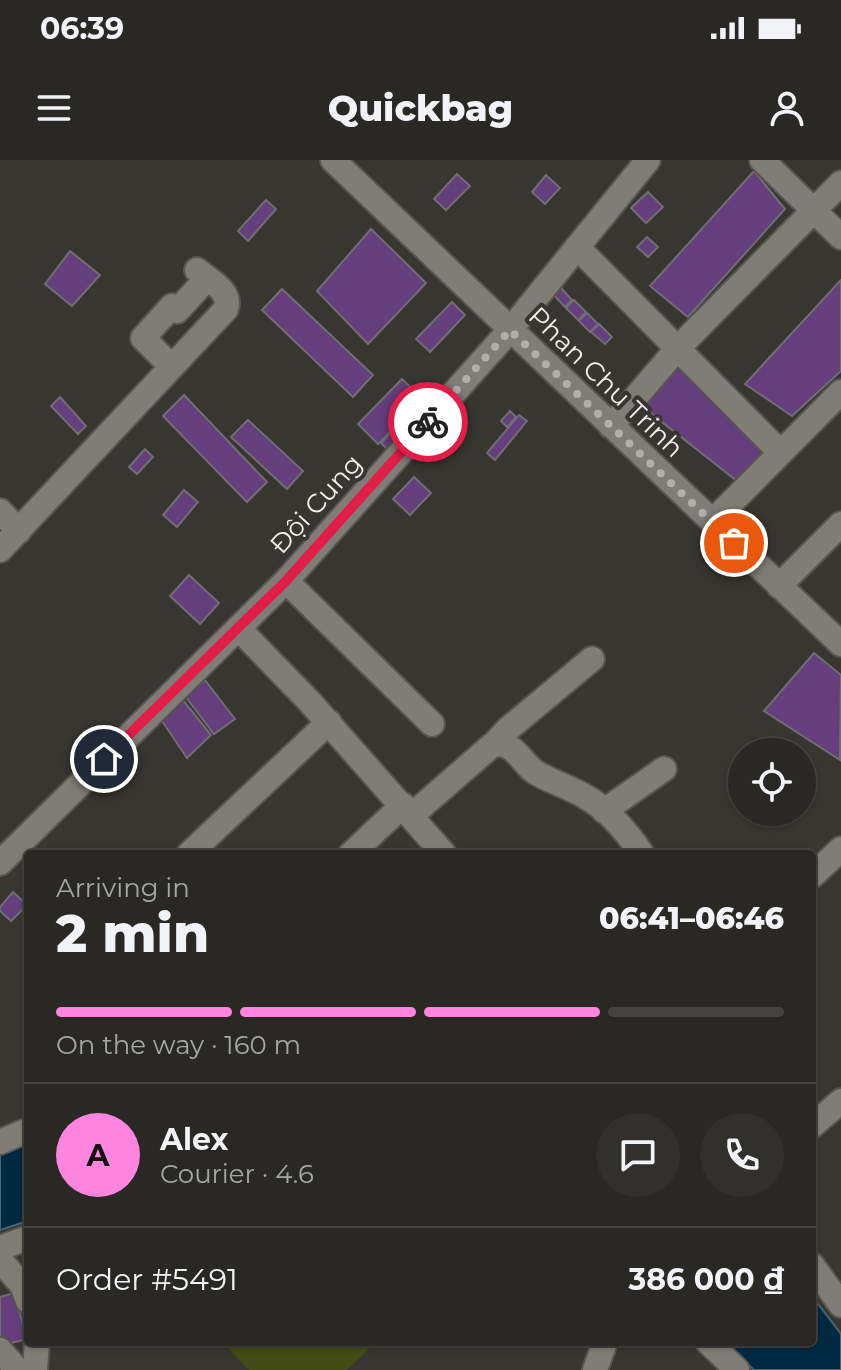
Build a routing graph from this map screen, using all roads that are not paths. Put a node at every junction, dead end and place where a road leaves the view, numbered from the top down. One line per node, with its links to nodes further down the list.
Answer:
1 (333, 160): 8 (street, Phan Chu Trinh)
2 (648, 160): 7 (street, Đội Cung)
3 (762, 160): 5 (street)
4 (841, 183): 5 (street)
5 (814, 210): 6 (street); 9 (street)
6 (841, 237)
7 (577, 247): 8 (street, Đội Cung); 9 (street)
8 (510, 330): 12 (street, Phan Chu Trinh); 19 (street, Đội Cung)
9 (677, 349): 12 (street); 13 (street)
10 (171, 366): 10 (street); 17 (street)
11 (841, 392): 13 (street)
12 (611, 426): 15 (street, Phan Chu Trinh)
13 (780, 452): 15 (street)
14 (0, 511): 17 (street)
15 (712, 522): 20 (street, Phan Chu Trinh)
16 (841, 524): 20 (street)
17 (19, 531): 18 (street)
18 (0, 550)
19 (286, 581): 21 (street, Đội Cung); 25 (street)
20 (779, 586): 22 (street, Phan Chu Trinh)
21 (238, 628): 24 (street); 35 (street, Đội Cung)
22 (841, 644)
23 (592, 659): 26 (street)
24 (329, 722): 28 (street); 31 (street)
25 (432, 724)
26 (494, 744): 28 (street); 29 (street)
27 (664, 769): 29 (street)
28 (407, 810): 32 (street); 33 (street)
29 (604, 811): 34 (street)
30 (841, 849): 36 (street)
31 (193, 850)
32 (356, 850)
33 (441, 850)
34 (639, 850)
35 (14, 857)
36 (816, 872)
37 (841, 1101): 38 (street)
38 (816, 1123)
39 (24, 1132): 40 (street)
40 (0, 1142)
41 (24, 1239): 42 (street)
42 (0, 1248)
43 (0, 1260): 45 (street)
44 (816, 1271): 46 (street)
45 (24, 1290)
46 (841, 1305)
47 (37, 1346): 52 (street)
48 (604, 1346): 53 (street)
49 (712, 1346): 54 (street)
50 (0, 1350): 51 (street)
51 (17, 1370)
52 (35, 1370)
53 (595, 1370)
54 (737, 1370)

